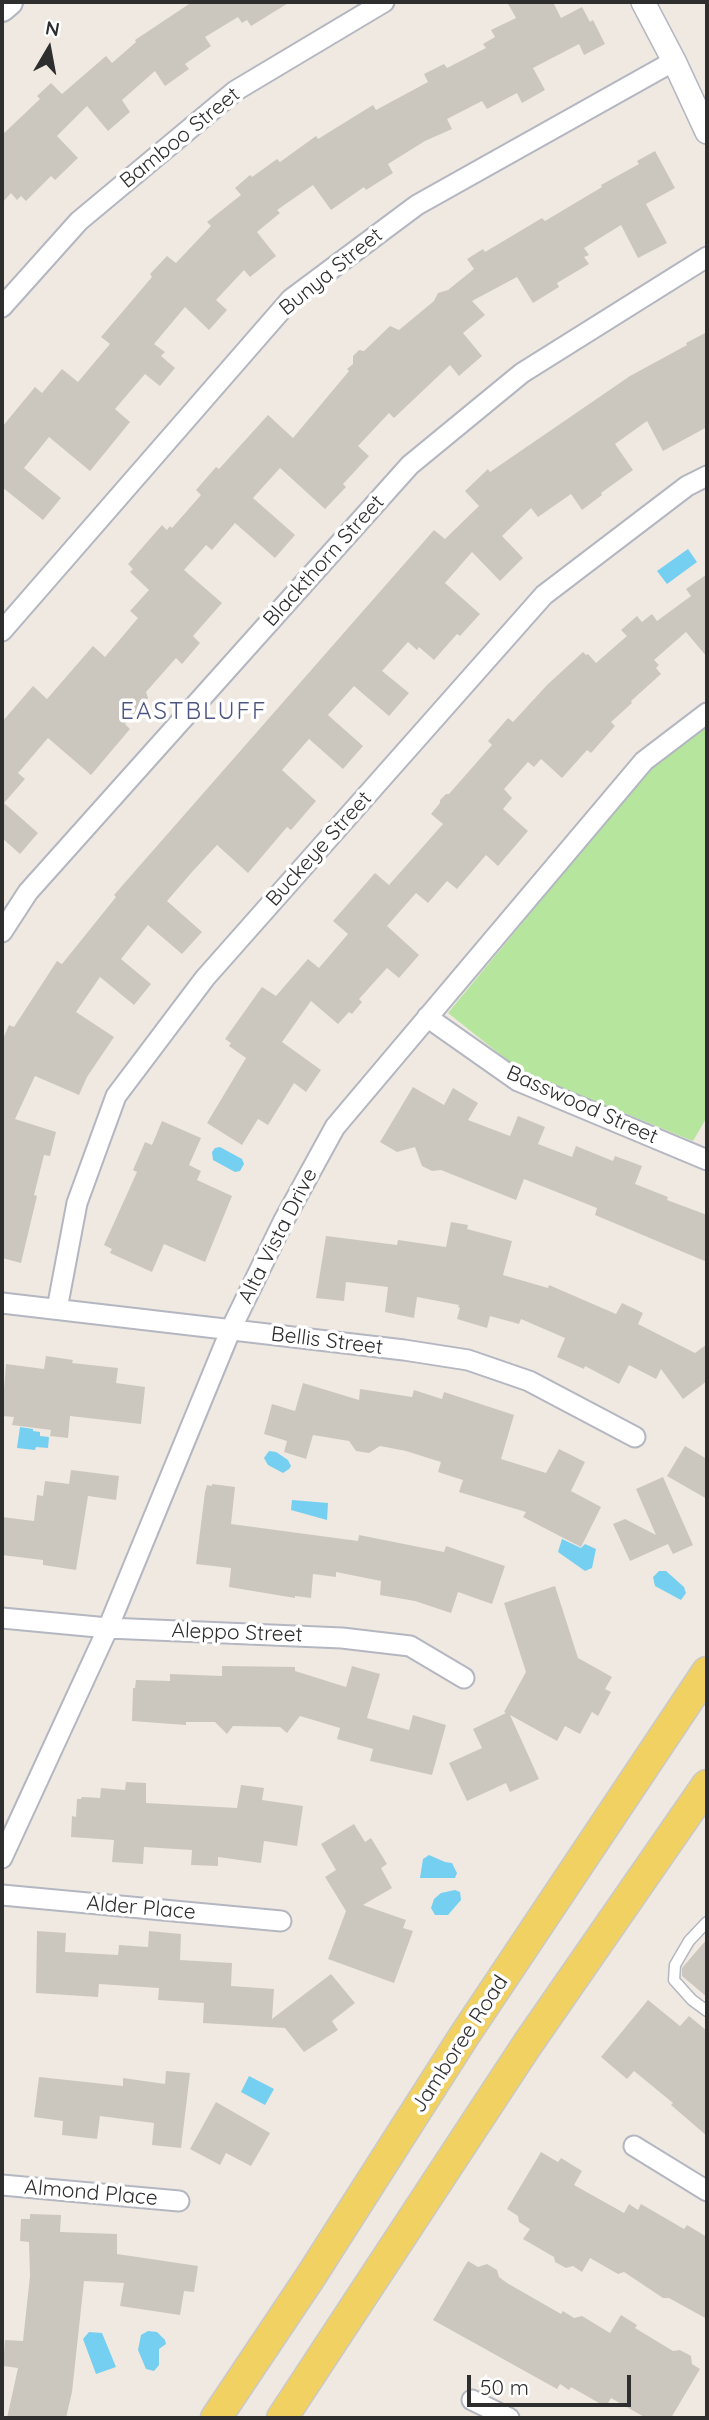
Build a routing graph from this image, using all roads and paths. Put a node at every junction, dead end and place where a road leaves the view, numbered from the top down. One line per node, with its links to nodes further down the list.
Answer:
1 (9, 2): 4 (main road)
2 (384, 2): 8 (street, Bamboo Street)
3 (643, 2): 5 (street)
4 (2, 8)
5 (674, 61): 6 (street); 10 (street, Bunya Street)
6 (707, 131)
7 (707, 257): 12 (street, Blackthorn Street)
8 (2, 307)
9 (707, 476): 16 (street, Buckeye Street)
10 (2, 631)
11 (707, 713): 13 (street, Alta Vista Drive)
12 (2, 932)
13 (427, 1017): 14 (street, Basswood Street); 17 (street, Alta Vista Drive)
14 (707, 1160)
15 (2, 1303): 16 (street, Bellis Street)
16 (57, 1309): 17 (street, Bellis Street)
17 (231, 1329): 18 (street, Bellis Street); 20 (street, Alta Vista Drive)
18 (635, 1437)
19 (2, 1618): 20 (street, Aleppo Street)
20 (108, 1628): 22 (street, Aleppo Street); 24 (street, Alta Vista Drive)
21 (707, 1672): 34 (main road, Jamboree Road)
22 (464, 1678)
23 (707, 1785): 35 (main road)
24 (2, 1858)
25 (2, 1895): 26 (street, Alder Place)
26 (281, 1921)
27 (707, 1922): 28 (lane)
28 (707, 2011)
29 (634, 2146): 31 (street)
30 (2, 2185): 32 (street, Almond Place)
31 (707, 2191)
32 (179, 2201)
33 (472, 2400): 36 (street)
34 (216, 2418)
35 (282, 2418)
36 (509, 2418)

